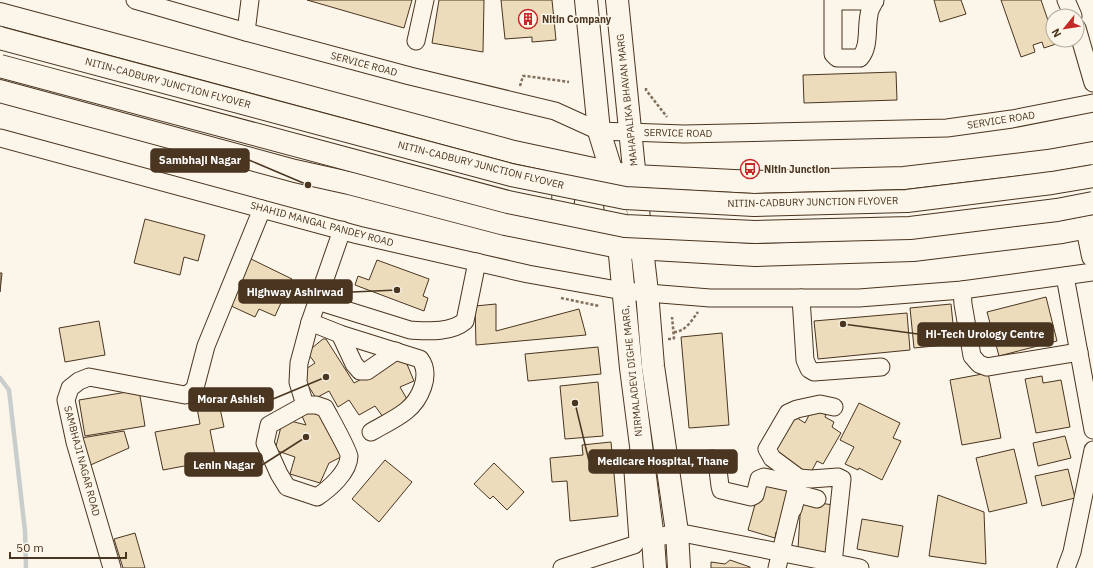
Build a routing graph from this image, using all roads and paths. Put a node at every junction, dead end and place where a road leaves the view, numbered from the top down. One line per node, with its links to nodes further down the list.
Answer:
1 (135, 0): 9 (street, SERVICE ROAD)
2 (250, 0): 9 (street)
3 (425, 0): 11 (street)
4 (586, 0): 21 (main road)
5 (618, 0): 22 (main road, MAHAPALIKA BHAVAN MARG)
6 (833, 0): 7 (street); 7 (street)
7 (875, 0)
8 (0, 14): 25 (main road)
9 (246, 32): 18 (street, SERVICE ROAD)
10 (0, 38): 28 (main road, NITIN-CADBURY JUNCTION FLYOVER, bridge)
11 (416, 41)
12 (1083, 48): 15 (street)
13 (0, 66): 29 (main road, bridge)
14 (569, 82): 18 (path)
15 (1093, 83)
16 (646, 90): 20 (path)
17 (0, 91): 33 (main road)
18 (516, 102): 21 (street, SERVICE ROAD)
19 (1093, 103): 22 (street, SERVICE ROAD)
20 (662, 112)
21 (599, 131): 22 (street, SERVICE ROAD); 26 (main road)
22 (630, 132): 27 (main road, MAHAPALIKA BHAVAN MARG)
23 (0, 138): 30 (street, SHAHID MANGAL PANDEY ROAD)
24 (1093, 153): 27 (main road)
25 (554, 161): 26 (main road); 33 (main road)
26 (612, 173): 27 (main road); 34 (main road, NIRMALADEVI DIGHE MARG,)
27 (634, 176): 35 (main road)
28 (1093, 176)
29 (1093, 203)
30 (262, 209): 32 (street, SHAHID MANGAL PANDEY ROAD); 67 (street, SAMBHAJI NAGAR ROAD)
31 (1090, 227): 35 (main road); 36 (main road)
32 (342, 230): 37 (street, SHAHID MANGAL PANDEY ROAD); 46 (street)
33 (535, 230): 34 (main road)
34 (619, 247): 35 (main road); 41 (main road, NIRMALADEVI DIGHE MARG,)
35 (642, 249): 42 (main road)
36 (1093, 256)
37 (477, 262): 41 (street, SHAHID MANGAL PANDEY ROAD); 46 (street)
38 (1093, 272): 39 (street)
39 (1065, 276): 40 (street); 52 (street)
40 (962, 290): 44 (street); 52 (street)
41 (623, 291): 42 (street, SHAHID MANGAL PANDEY ROAD); 54 (main road, NIRMALADEVI DIGHE MARG,)
42 (647, 292): 43 (street); 60 (main road)
43 (710, 298): 44 (street); 48 (path)
44 (801, 298): 53 (street)
45 (567, 299): 47 (path)
46 (317, 301): 49 (street)
47 (599, 306)
48 (672, 317)
49 (310, 322): 50 (street); 55 (street)
50 (340, 334): 51 (street); 51 (street)
51 (396, 351): 58 (street)
52 (1079, 352): 57 (street)
53 (881, 367)
54 (631, 368): 64 (main road, NIRMALADEVI DIGHE MARG,); 68 (street)
55 (305, 405): 55 (street)
56 (834, 407): 61 (street)
57 (1093, 430)
58 (371, 432)
59 (1093, 450): 73 (street)
60 (667, 464): 61 (street); 63 (main road)
61 (796, 489): 62 (street); 65 (street); 66 (street)
62 (817, 499)
63 (677, 532): 64 (street); 65 (street); 70 (main road)
64 (653, 539): 69 (main road, NIRMALADEVI DIGHE MARG,)
65 (780, 557): 66 (street); 71 (street)
66 (833, 563): 72 (street)
67 (112, 568)
68 (562, 568)
69 (655, 568)
70 (679, 568)
71 (765, 568)
72 (860, 568)
73 (1066, 568)

